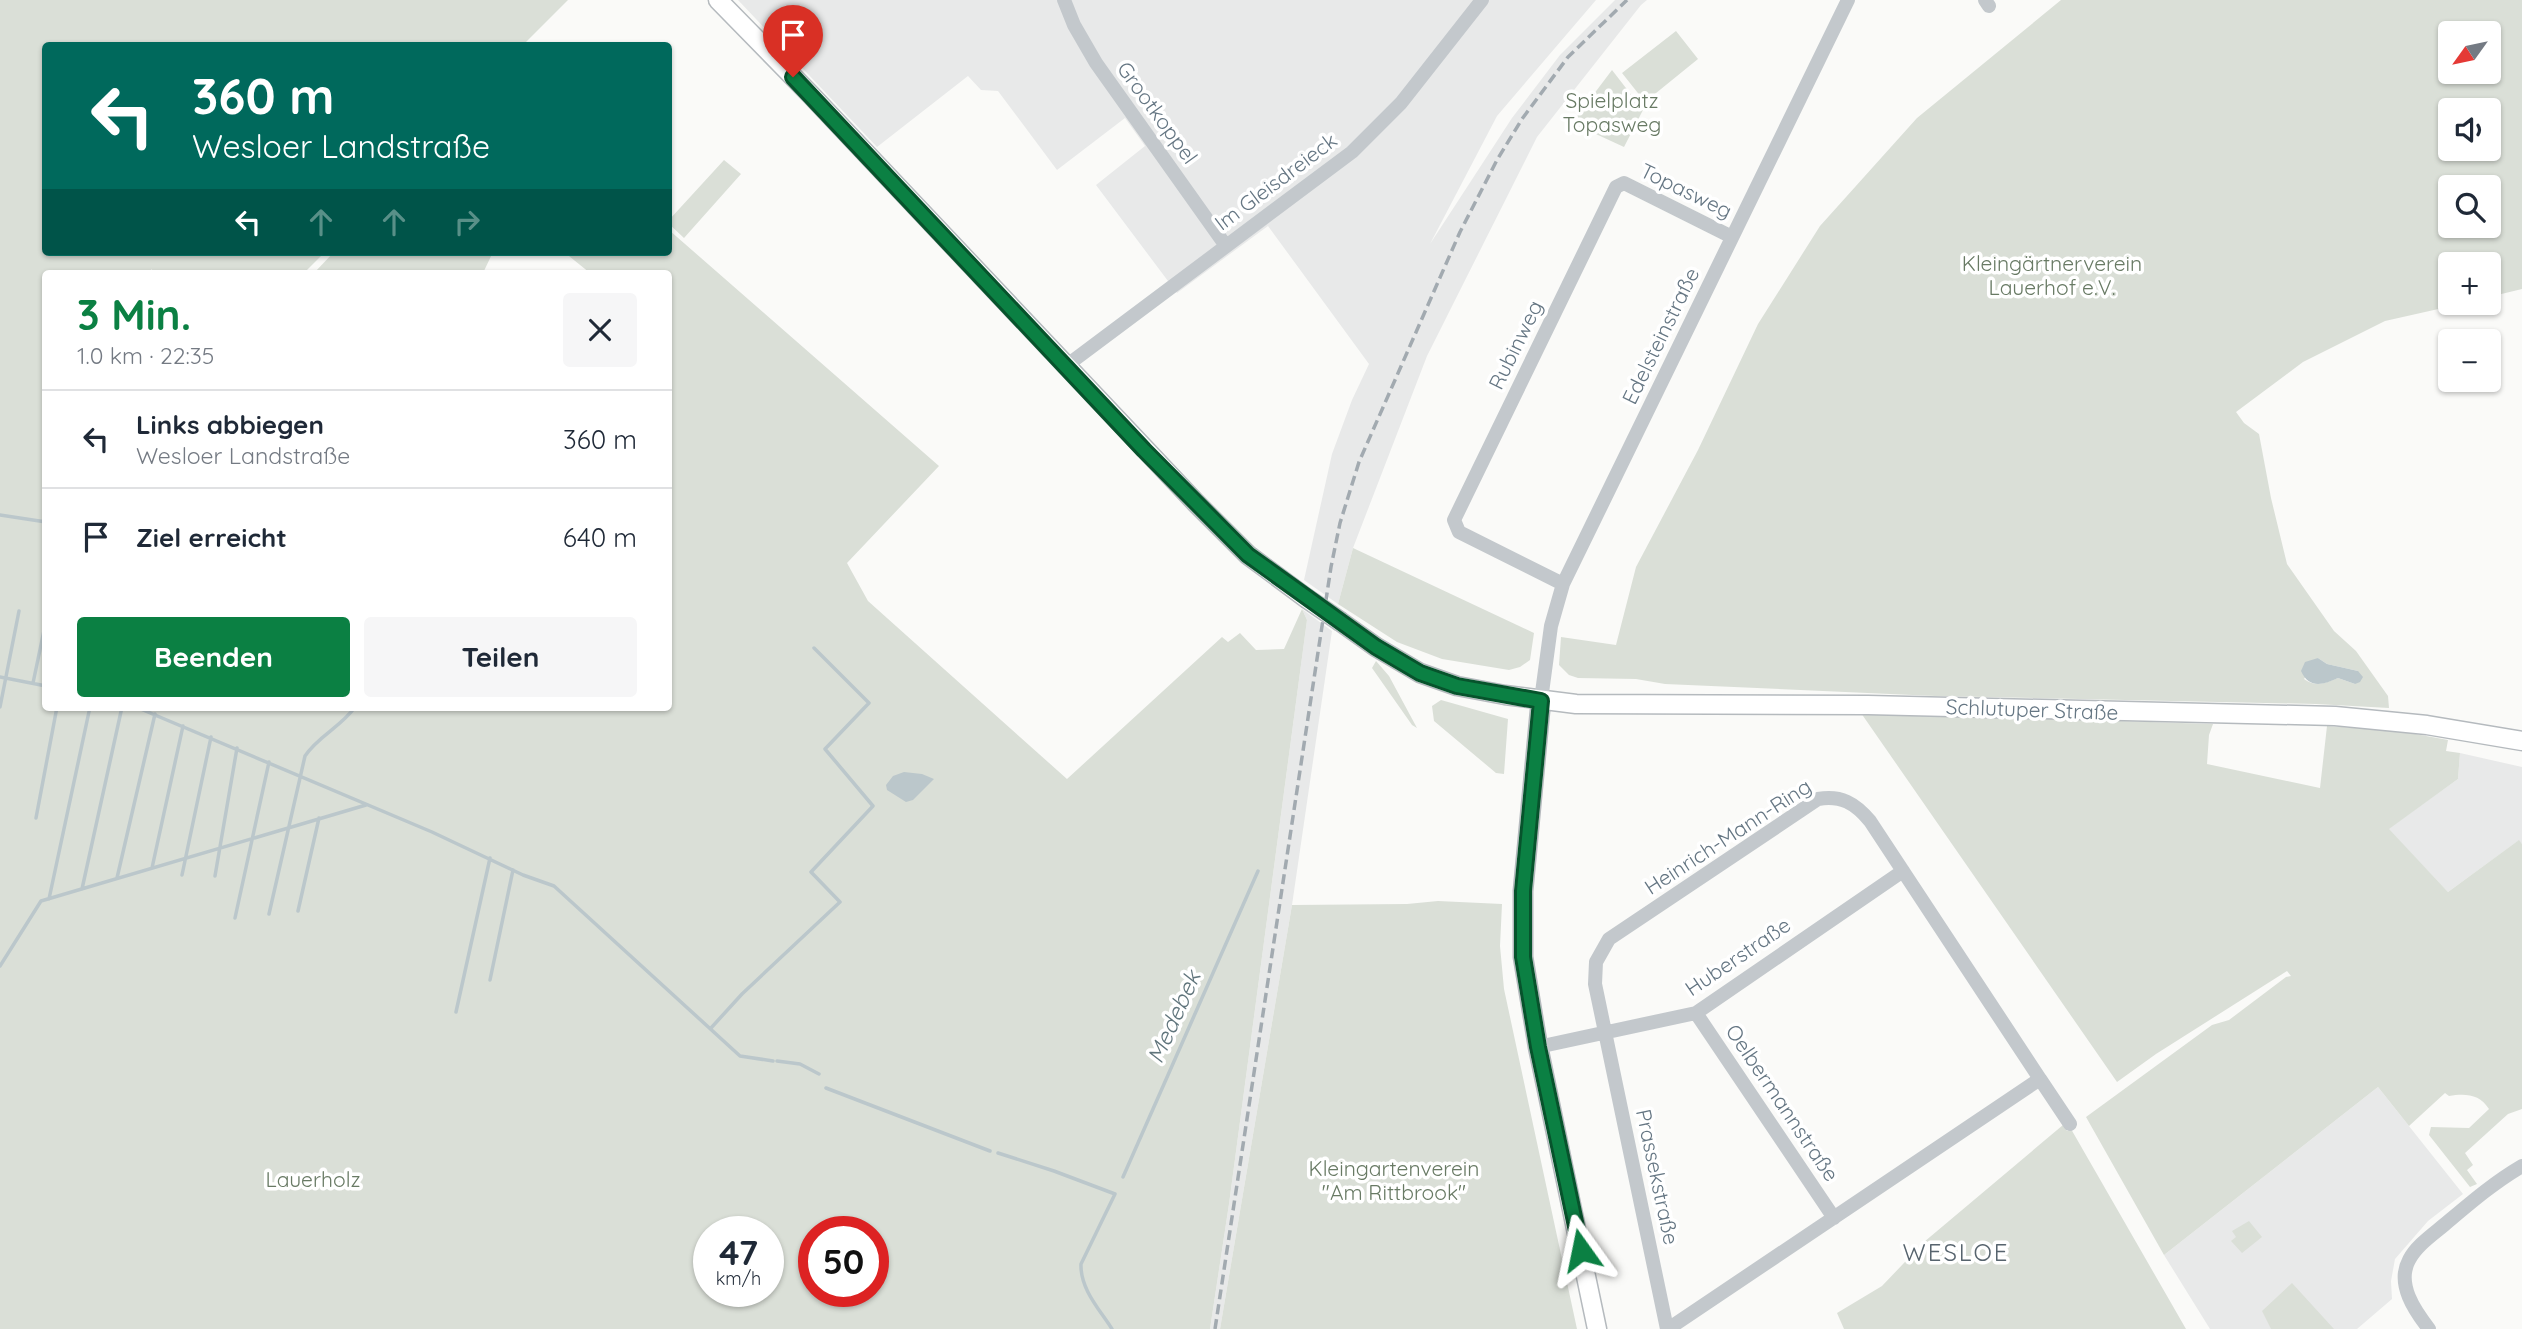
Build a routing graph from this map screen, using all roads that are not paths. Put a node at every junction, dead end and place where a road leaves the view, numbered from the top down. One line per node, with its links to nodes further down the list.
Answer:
1 (718, 0): 8 (main road, Schlutuper Straße)
2 (1064, 0): 7 (street, Grootkoppel)
3 (1482, 0): 7 (street, Im Gleisdreieck)
4 (1848, 0): 6 (street, Edelsteinstraße)
5 (1620, 183): 6 (street, Topasweg); 9 (street, Rubinweg)
6 (1732, 237): 9 (street, Edelsteinstraße)
7 (1226, 246): 8 (street, Im Gleisdreieck)
8 (1066, 366): 10 (main road, Schlutuper Straße, bridge)
9 (1563, 584): 10 (street, Edelsteinstraße)
10 (1541, 701): 11 (main road, Schlutuper Straße); 15 (main road)
11 (2522, 741)
12 (1903, 871): 13 (street, Huberstraße); 14 (street, Heinrich-Mann-Ring); 16 (street, Heinrich-Mann-Ring)
13 (1696, 1013): 14 (street, Huberstraße); 19 (street, Oelbermannstraße)
14 (1606, 1034): 15 (street, Huberstraße); 21 (street, Prassekstraße)
15 (1538, 1047): 20 (main road)
16 (2040, 1079): 17 (street, Heinrich-Mann-Ring); 19 (street)
17 (2070, 1124)
18 (2522, 1166): 22 (street)
19 (1834, 1218): 21 (street)
20 (1597, 1329)
21 (1667, 1329)
22 (2429, 1329)

